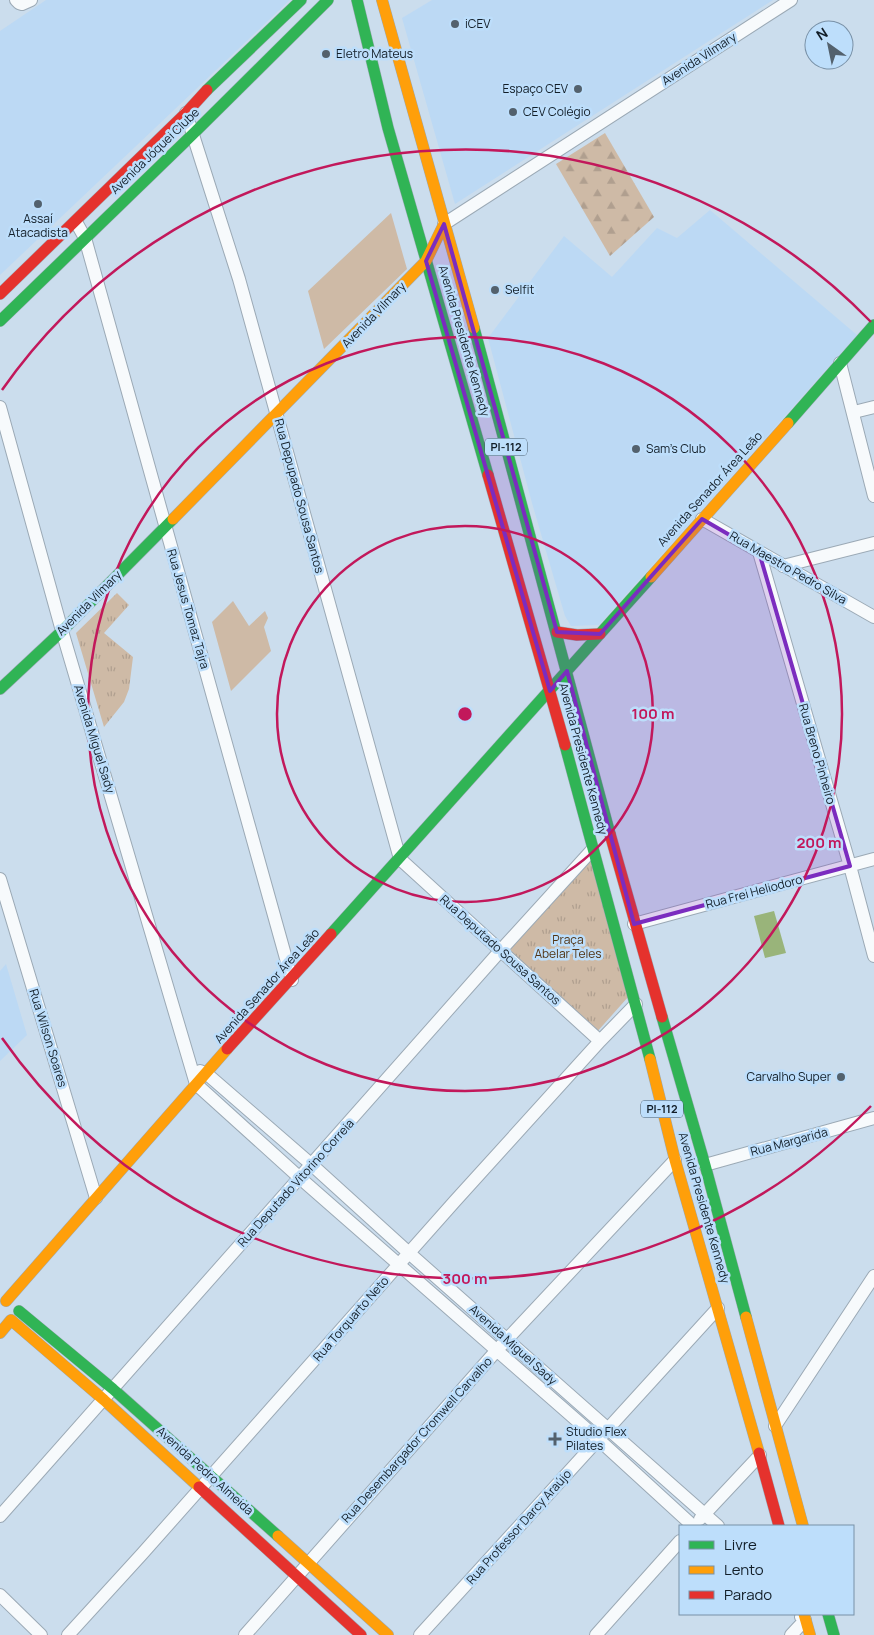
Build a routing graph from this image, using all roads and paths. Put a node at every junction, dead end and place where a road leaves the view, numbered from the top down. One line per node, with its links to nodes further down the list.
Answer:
1 (302, 0): 6 (main road, Avenida Jóquei Clube)
2 (328, 0): 7 (main road, Avenida Jóquei Clube)
3 (357, 0): 11 (main road, Avenida Presidente Kennedy / PI-112)
4 (382, 0): 9 (main road, Avenida Presidente Kennedy / PI-112)
5 (791, 0): 9 (street, Avenida Vilmary)
6 (186, 113): 7 (street, Rua Depupado Sousa Santos); 8 (main road, Avenida Jóquei Clube)
7 (192, 135): 10 (main road, Avenida Jóquei Clube); 19 (street, Rua Depupado Sousa Santos)
8 (76, 222): 10 (street, Rua Jesus Tomaz Tajra); 12 (main road, Avenida Jóquei Clube)
9 (444, 224): 11 (main road, Avenida Vilmary); 28 (main road, Avenida Presidente Kennedy / PI-112)
10 (85, 238): 13 (main road, Avenida Jóquei Clube); 22 (street, Rua Jesus Tomaz Tajra)
11 (426, 261): 19 (main road, Avenida Vilmary); 32 (main road, Avenida Presidente Kennedy / PI-112)
12 (0, 294)
13 (0, 321)
14 (874, 325): 15 (main road, Avenida Senador Área Leão)
15 (840, 363): 18 (street); 21 (main road, Avenida Senador Área Leão)
16 (874, 406): 18 (street)
17 (0, 407): 27 (street, Avenida Miguel Sady)
18 (854, 412): 20 (street)
19 (277, 415): 22 (main road, Avenida Vilmary); 34 (street, Rua Depupado Sousa Santos)
20 (874, 496)
21 (702, 519): 24 (street, Rua Maestro Pedro Silva); 29 (main road, Avenida Senador Área Leão)
22 (165, 527): 27 (main road, Avenida Vilmary); 41 (street, Rua Jesus Tomaz Tajra)
23 (874, 542): 25 (street)
24 (759, 552): 25 (street, Rua Maestro Pedro Silva); 36 (street, Rua Breno Pinheiro)
25 (783, 566): 26 (street, Rua Maestro Pedro Silva)
26 (874, 617)
27 (62, 631): 31 (main road, Avenida Vilmary); 44 (street, Avenida Miguel Sady)
28 (556, 632): 29 (main road); 30 (main road, Avenida Presidente Kennedy / PI-112)
29 (600, 634): 30 (main road, Avenida Senador Área Leão)
30 (567, 671): 32 (main road, Avenida Senador Área Leão); 38 (main road, Avenida Presidente Kennedy / PI-112)
31 (0, 689)
32 (550, 691): 33 (main road, Avenida Presidente Kennedy / PI-112); 34 (main road, Avenida Senador Área Leão)
33 (592, 850): 39 (street, Rua Deputado Vitorino Correia); 42 (main road, Avenida Presidente Kennedy / PI-112)
34 (400, 859): 39 (street, Rua Deputado Sousa Santos); 41 (main road, Avenida Senador Área Leão)
35 (874, 859): 36 (street, Rua Frei Heliodoro)
36 (850, 866): 38 (street, Rua Frei Heliodoro); 40 (street, Rua Breno Pinheiro)
37 (0, 879): 52 (street, Rua Wilson Soares)
38 (634, 924): 50 (main road, Avenida Presidente Kennedy / PI-112)
39 (501, 950): 43 (street, Rua Deputado Sousa Santos); 49 (street, Rua Deputado Vitorino Correia)
40 (874, 956)
41 (292, 980): 45 (main road, Avenida Senador Área Leão)
42 (636, 1004): 43 (street, Rua Torquarto Neto); 48 (main road, Avenida Presidente Kennedy / PI-112)
43 (600, 1041): 53 (street, Rua Torquarto Neto)
44 (193, 1069): 45 (street, Avenida Miguel Sady); 46 (street, Avenida Miguel Sady)
45 (207, 1074): 46 (main road, Avenida Senador Área Leão); 49 (street, Avenida Miguel Sady)
46 (196, 1084): 51 (street, Avenida Miguel Sady); 52 (main road, Avenida Senador Área Leão)
47 (874, 1118): 50 (street, Rua Margarida)
48 (674, 1160): 57 (main road, Avenida Presidente Kennedy / PI-112); 61 (street, Rua Desembargador Cromwell Carvalho)
49 (312, 1165): 51 (street, Rua Deputado Vitorino Correia); 53 (street, Avenida Miguel Sady)
50 (705, 1165): 65 (main road, Avenida Presidente Kennedy / PI-112)
51 (300, 1178): 54 (street, Avenida Miguel Sady); 63 (street, Rua Deputado Vitorino Correia)
52 (96, 1198): 56 (main road, Avenida Senador Área Leão)
53 (409, 1253): 54 (street, Rua Torquarto Neto); 61 (street, Avenida Miguel Sady)
54 (399, 1264): 62 (street, Avenida Miguel Sady); 69 (street, Rua Torquarto Neto)
55 (874, 1276): 65 (street)
56 (2, 1306): 58 (main road, Avenida Pedro Almeida); 59 (main road, Avenida Pedro Almeida)
57 (718, 1308): 66 (street, Rua Professor Darcy Araújo); 68 (main road, Avenida Presidente Kennedy / PI-112)
58 (19, 1311): 59 (main road); 63 (main road, Avenida Pedro Almeida)
59 (11, 1320): 60 (main road); 64 (main road, Avenida Pedro Almeida)
60 (0, 1333)
61 (507, 1340): 62 (street, Rua Desembargador Cromwell Carvalho); 66 (street, Avenida Miguel Sady)
62 (497, 1350): 67 (street, Avenida Miguel Sady); 79 (street, Rua Desembargador Cromwell Carvalho)
63 (113, 1389): 64 (street, Rua Deputado Vitorino Correia); 69 (main road, Avenida Pedro Almeida)
64 (104, 1400): 70 (main road, Avenida Pedro Almeida); 72 (street, Rua Deputado Vitorino Correia)
65 (775, 1426): 77 (main road, Avenida Presidente Kennedy / PI-112)
66 (608, 1429): 67 (street, Rua Professor Darcy Araújo); 71 (street, Avenida Miguel Sady)
67 (598, 1439): 73 (street, Avenida Miguel Sady); 89 (street, Rua Professor Darcy Araújo)
68 (760, 1456): 71 (street); 76 (main road, Avenida Presidente Kennedy / PI-112)
69 (210, 1476): 70 (street, Rua Torquarto Neto); 79 (main road, Avenida Pedro Almeida)
70 (200, 1487): 80 (main road, Avenida Pedro Almeida); 85 (street, Rua Torquarto Neto)
71 (704, 1514): 74 (street); 75 (street, Avenida Miguel Sady)
72 (0, 1516)
73 (692, 1525)
74 (694, 1525)
75 (717, 1525)
76 (779, 1525)
77 (803, 1525)
78 (679, 1542): 90 (street)
79 (308, 1564): 80 (street, Rua Desembargador Cromwell Carvalho); 88 (main road, Avenida Pedro Almeida)
80 (297, 1576): 86 (street, Rua Desembargador Cromwell Carvalho); 87 (main road, Avenida Pedro Almeida)
81 (0, 1595): 84 (street)
82 (828, 1615): 93 (main road)
83 (802, 1616): 91 (street); 92 (main road)
84 (41, 1635)
85 (68, 1635)
86 (245, 1635)
87 (361, 1635)
88 (388, 1635)
89 (420, 1635)
90 (596, 1635)
91 (791, 1635)
92 (810, 1635)
93 (834, 1635)

